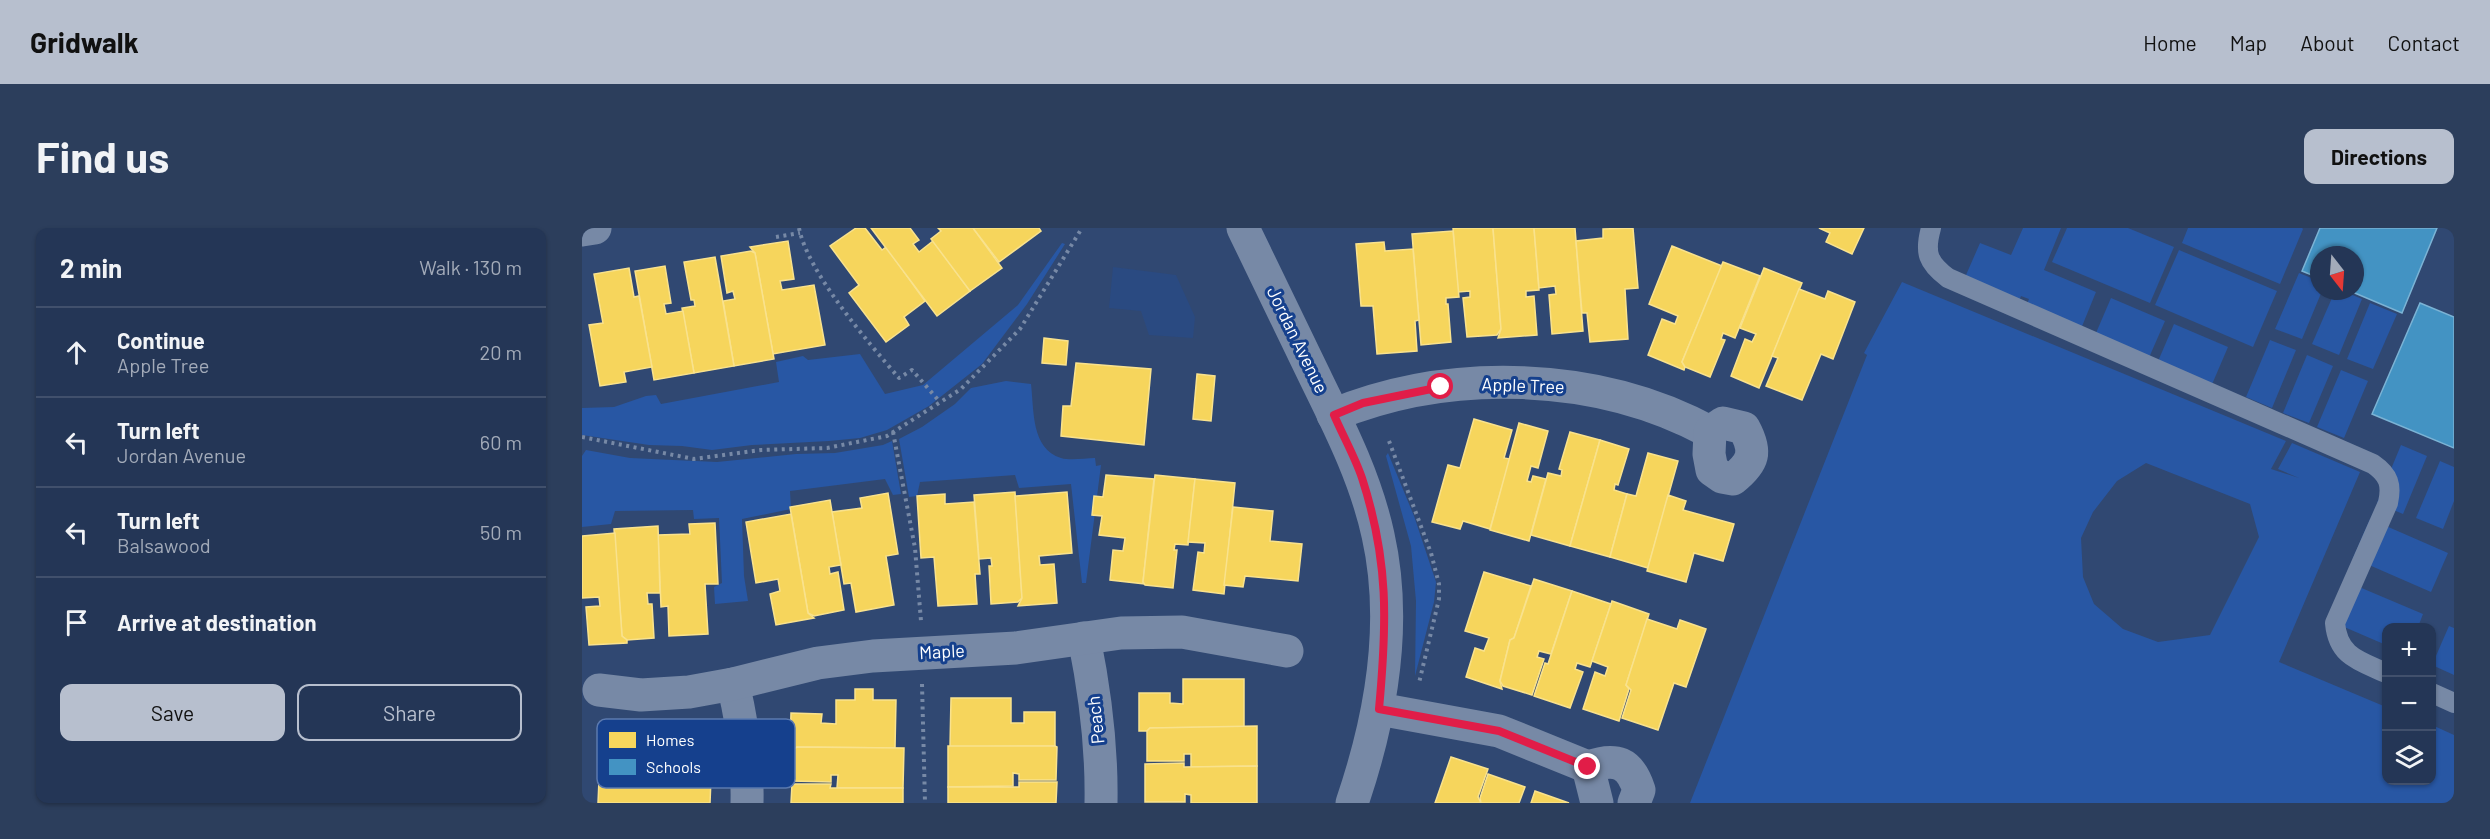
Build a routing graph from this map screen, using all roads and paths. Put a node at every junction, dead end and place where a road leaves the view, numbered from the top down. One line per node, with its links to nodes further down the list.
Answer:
1 (595, 228): 5 (street)
2 (1082, 228): 8 (path)
3 (1243, 228): 9 (street, Jordan Avenue)
4 (1931, 228): 17 (lane)
5 (582, 230)
6 (800, 230): 7 (path); 8 (path)
7 (776, 237)
8 (940, 402): 10 (path)
9 (1334, 415): 11 (street, Apple Tree); 24 (street, Jordan Avenue)
10 (892, 432): 12 (path); 14 (path)
11 (1710, 432)
12 (582, 437)
13 (1389, 441): 19 (path)
14 (922, 624)
15 (1084, 638): 16 (street, Maple); 20 (street, Maple); 30 (street, Peach)
16 (1287, 651)
17 (2382, 671)
18 (921, 673): 29 (path)
19 (1419, 683)
20 (733, 684): 21 (street, Maple); 25 (street)
21 (599, 690)
22 (2436, 695): 23 (lane)
23 (2454, 703)
24 (1379, 709): 26 (street); 31 (street, Jordan Avenue)
25 (741, 719)
26 (1588, 767): 32 (street); 33 (street)
27 (747, 788): 28 (street)
28 (747, 803)
29 (925, 803)
30 (1101, 803)
31 (1352, 803)
32 (1597, 803)
33 (1634, 803)

